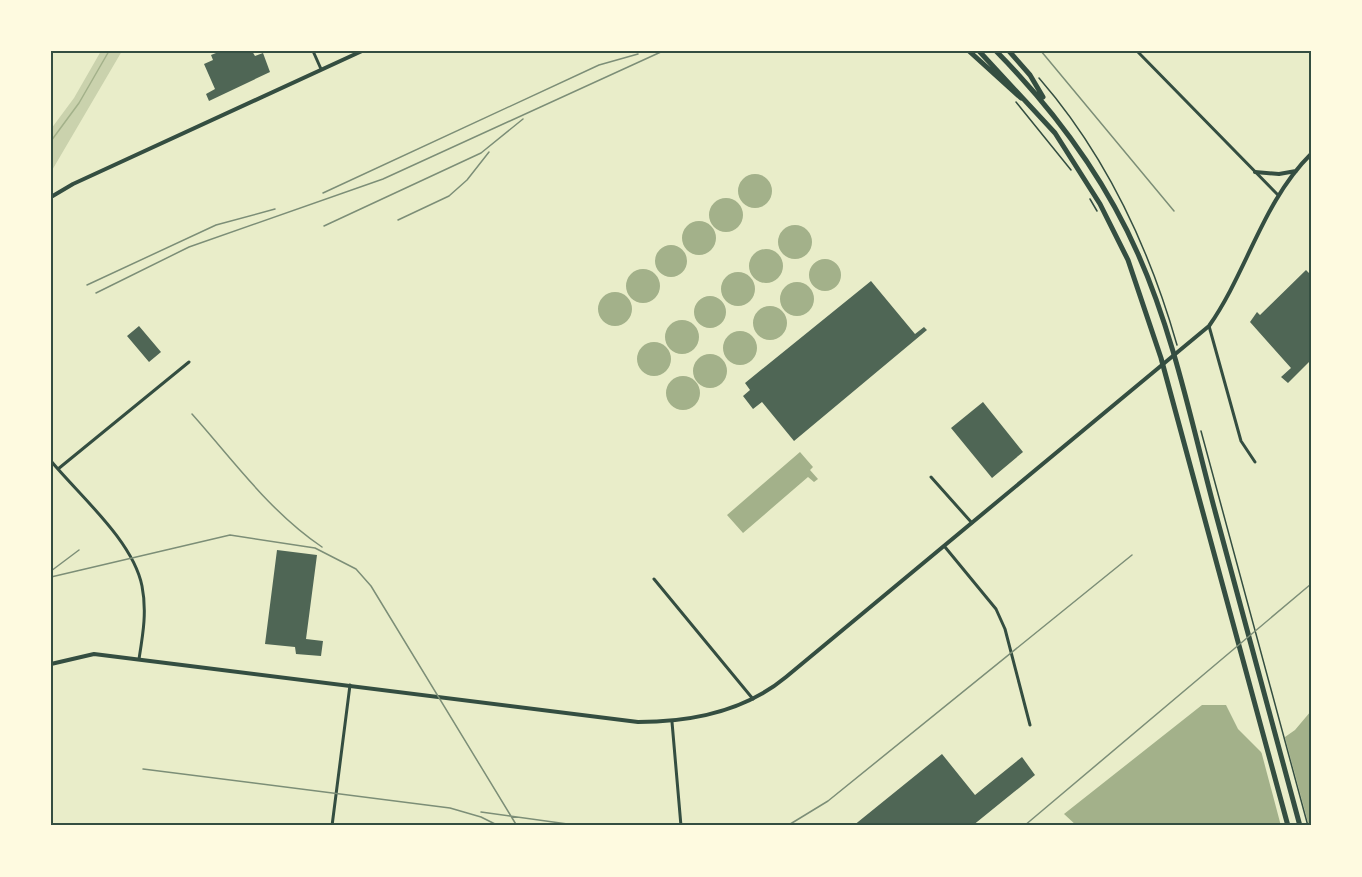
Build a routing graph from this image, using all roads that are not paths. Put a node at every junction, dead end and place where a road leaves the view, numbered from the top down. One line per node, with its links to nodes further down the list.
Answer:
1 (313, 51): 8 (street)
2 (362, 51): 8 (street)
3 (969, 51): 10 (highway)
4 (979, 51): 10 (highway)
5 (996, 51): 9 (highway)
6 (1009, 51): 9 (highway)
7 (1137, 51): 13 (street)
8 (321, 69): 15 (street)
9 (1052, 111): 34 (highway)
10 (1043, 118): 33 (highway)
11 (1311, 154): 12 (street)
12 (1296, 171): 13 (street); 14 (street)
13 (1255, 172): 14 (street)
14 (1278, 195): 16 (street)
15 (51, 197)
16 (1209, 326): 19 (street); 22 (street)
17 (189, 362): 20 (street)
18 (51, 461): 20 (street)
19 (1255, 462)
20 (58, 469): 25 (street)
21 (931, 477): 22 (street)
22 (973, 524): 23 (street)
23 (945, 547): 28 (street); 30 (street)
24 (654, 579): 28 (street)
25 (139, 659): 26 (street); 27 (street)
26 (51, 664)
27 (350, 685): 29 (street); 31 (street)
28 (753, 699): 29 (street)
29 (672, 722): 32 (street)
30 (1030, 725)
31 (332, 826)
32 (681, 826)
33 (1288, 826)
34 (1300, 826)

